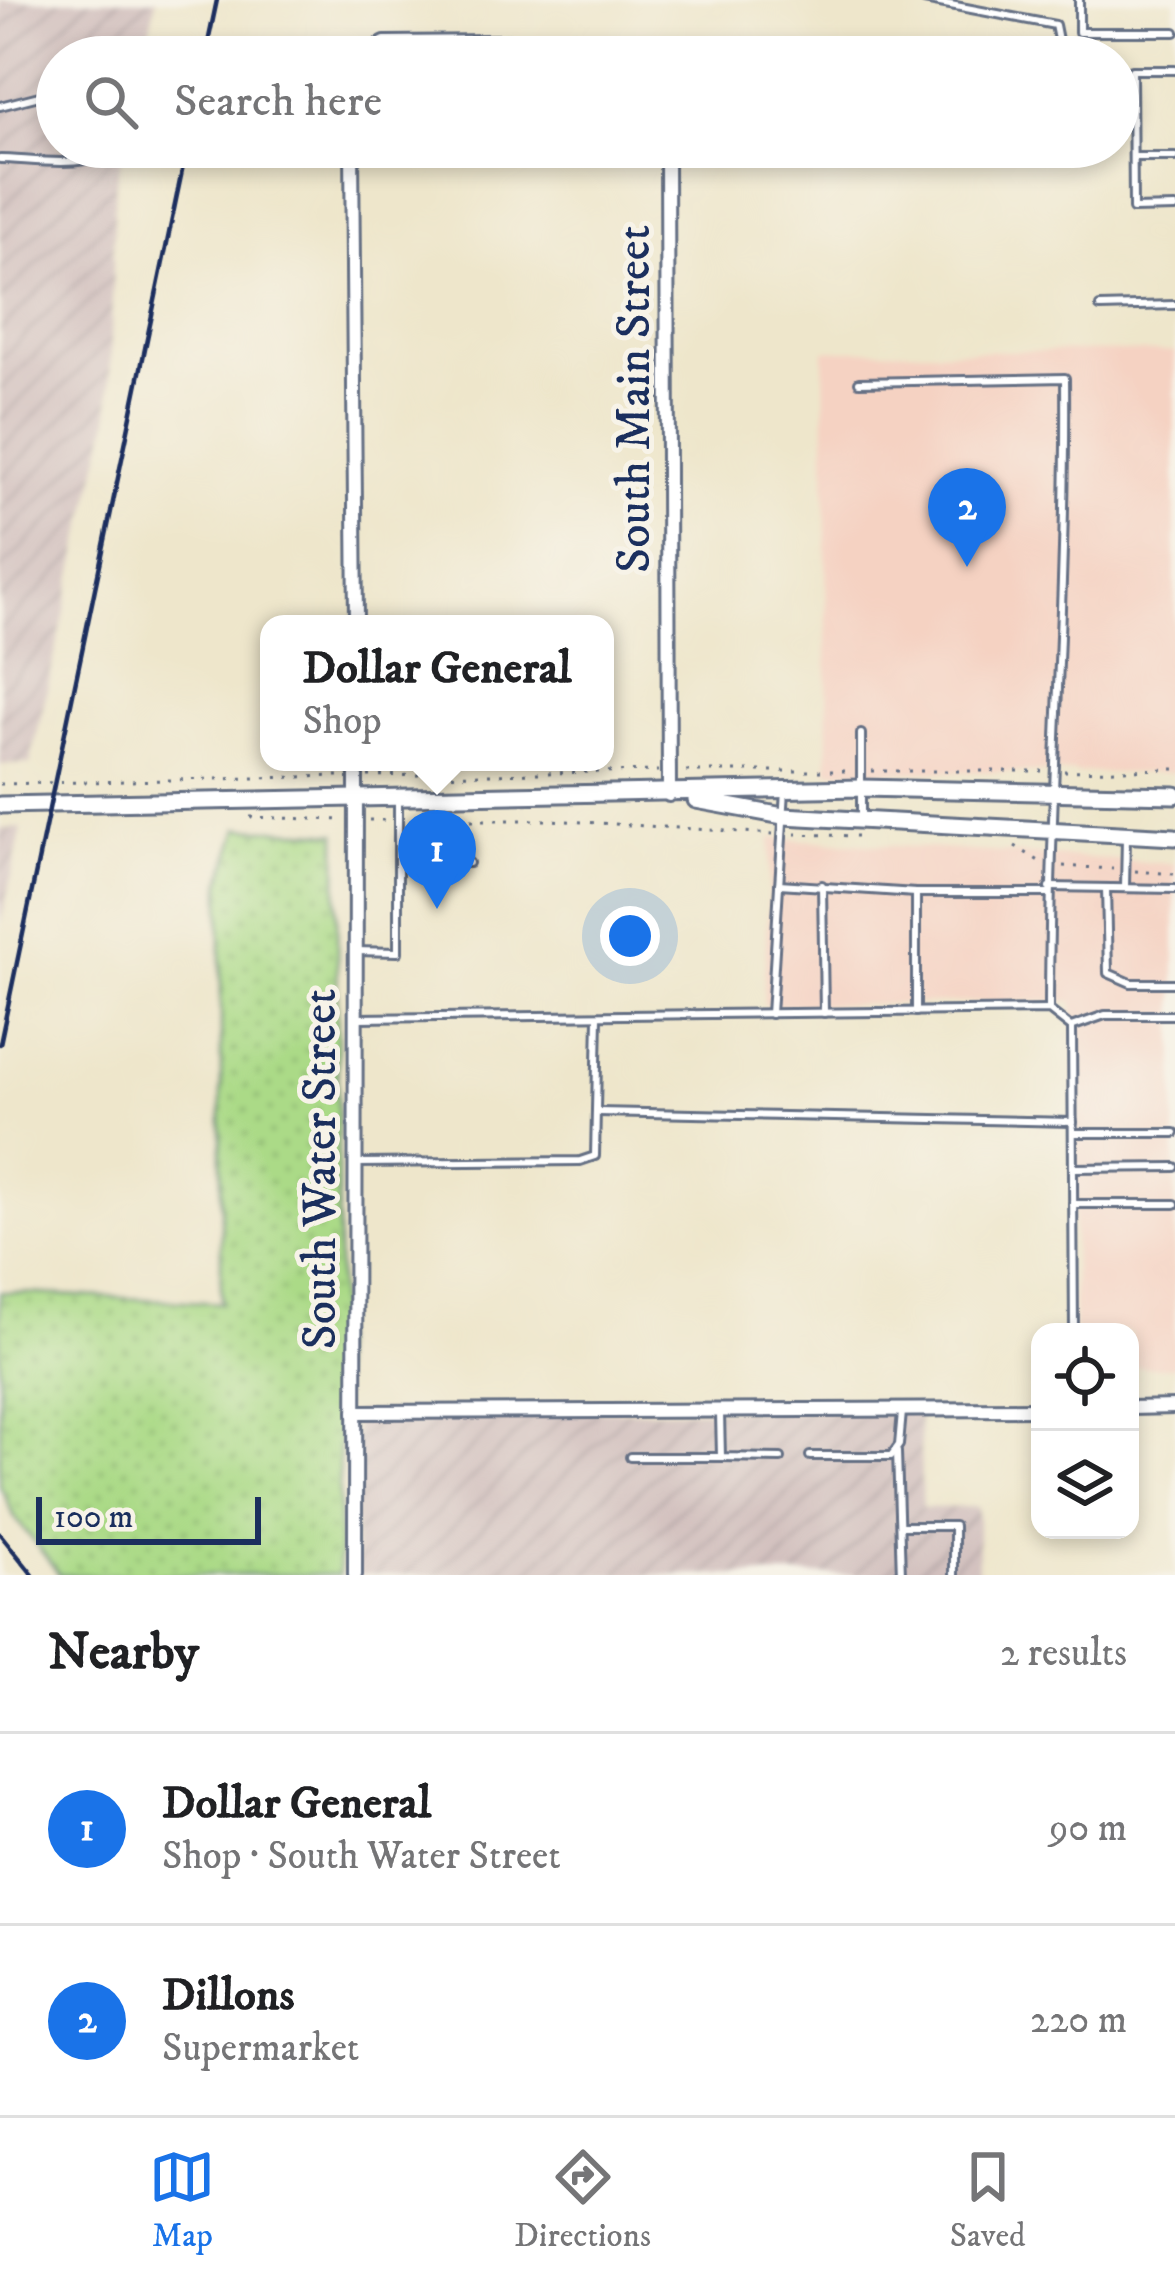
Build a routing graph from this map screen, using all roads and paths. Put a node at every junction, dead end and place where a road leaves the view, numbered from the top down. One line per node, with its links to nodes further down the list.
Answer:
1 (924, 0): 4 (lane)
2 (1079, 0): 3 (lane)
3 (1175, 32)
4 (1057, 36)
5 (1139, 70): 6 (lane)
6 (1175, 70)
7 (36, 97): 8 (lane)
8 (0, 106)
9 (1139, 157): 10 (lane)
10 (1175, 157)
11 (0, 159): 12 (lane)
12 (36, 159)
13 (352, 168): 20 (street)
14 (667, 168): 27 (street, South Main Street)
15 (1133, 168): 16 (lane)
16 (1175, 208)
17 (1175, 305): 18 (lane)
18 (1100, 308)
19 (859, 382): 22 (lane)
20 (356, 615)
21 (862, 734): 28 (lane)
22 (1056, 770): 23 (path); 28 (path); 31 (lane)
23 (1175, 770)
24 (309, 771): 29 (path)
25 (356, 771): 35 (street, South Water Street)
26 (614, 771): 27 (path)
27 (669, 771): 28 (path); 32 (street, South Main Street)
28 (861, 779): 30 (street); 31 (street); 38 (lane)
29 (0, 784)
30 (784, 789): 32 (street); 41 (lane)
31 (1055, 792): 33 (street); 42 (lane)
32 (669, 795): 34 (street); 41 (street)
33 (1175, 795)
34 (398, 800): 35 (street); 40 (lane)
35 (355, 801): 36 (street); 39 (street, South Water Street)
36 (0, 805)
37 (232, 815): 39 (path)
38 (861, 817): 41 (street); 42 (street)
39 (355, 820): 40 (path); 59 (street, South Water Street)
40 (399, 820): 41 (path); 47 (lane)
41 (783, 825): 44 (path); 52 (lane)
42 (1051, 828): 43 (street); 49 (lane)
43 (1126, 833): 45 (street); 50 (lane)
44 (873, 837)
45 (1175, 837)
46 (1010, 842): 49 (path)
47 (399, 862): 48 (lane); 59 (lane)
48 (469, 863)
49 (1050, 865): 50 (path); 57 (lane)
50 (1125, 870): 51 (path); 55 (lane)
51 (1175, 874)
52 (779, 884): 53 (lane); 63 (lane)
53 (822, 885): 58 (lane); 64 (lane)
54 (1106, 888): 55 (lane); 57 (lane); 60 (lane)
55 (1125, 888): 56 (lane)
56 (1175, 889)
57 (1049, 890): 58 (lane); 61 (lane)
58 (916, 892): 62 (lane)
59 (354, 951): 67 (street, South Water Street)
60 (1175, 982)
61 (1049, 1010): 62 (lane); 68 (lane)
62 (916, 1012): 64 (lane)
63 (771, 1014): 64 (lane); 66 (lane)
64 (824, 1014)
65 (1175, 1015): 68 (lane)
66 (598, 1016): 67 (lane); 69 (lane)
67 (354, 1018): 73 (street, South Water Street)
68 (1071, 1027): 70 (lane)
69 (598, 1112): 70 (lane); 73 (lane)
70 (1072, 1122): 71 (lane)
71 (1072, 1133): 72 (lane); 75 (lane)
72 (1175, 1133)
73 (354, 1163): 84 (street, South Water Street)
74 (1175, 1167): 75 (lane)
75 (1073, 1168): 76 (lane)
76 (1073, 1204): 77 (lane); 78 (lane)
77 (1175, 1204)
78 (1074, 1323)
79 (1175, 1407): 80 (street)
80 (1139, 1408)
81 (720, 1409): 82 (street); 84 (street); 88 (lane)
82 (902, 1409): 83 (street); 85 (lane)
83 (1031, 1409)
84 (355, 1412): 91 (street, South Water Street)
85 (898, 1452): 86 (lane); 90 (lane)
86 (810, 1456)
87 (630, 1457): 88 (lane)
88 (721, 1457): 89 (lane)
89 (781, 1459)
90 (900, 1526): 92 (lane); 93 (lane)
91 (355, 1575)
92 (901, 1575)
93 (954, 1575)

